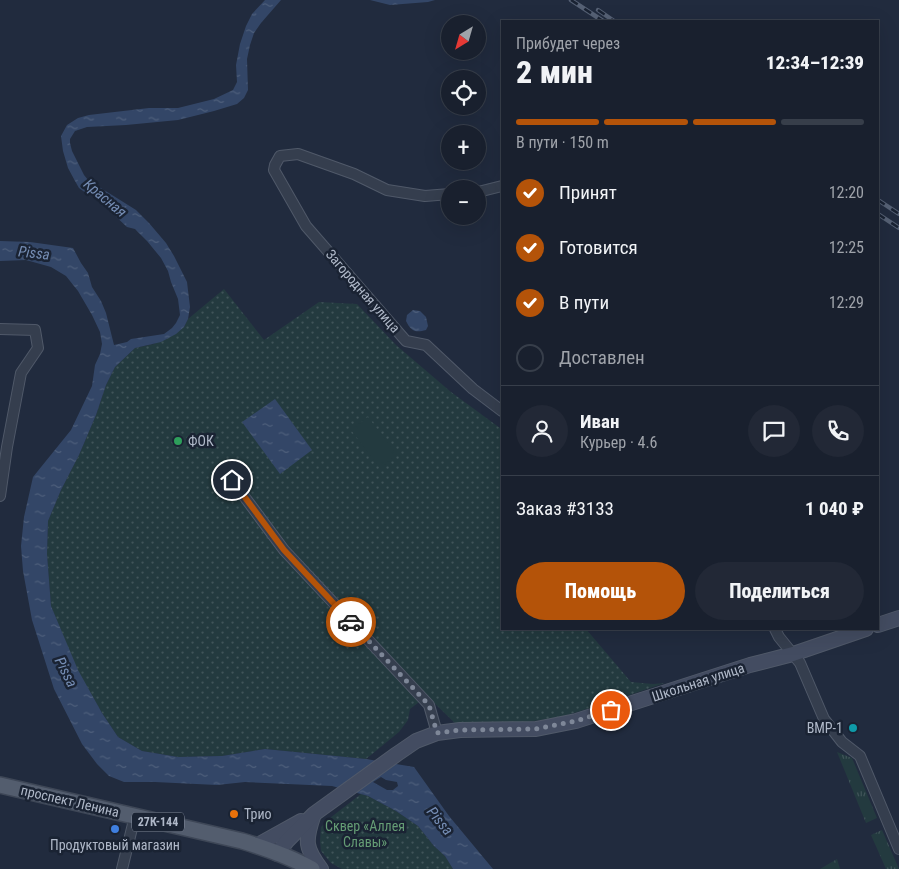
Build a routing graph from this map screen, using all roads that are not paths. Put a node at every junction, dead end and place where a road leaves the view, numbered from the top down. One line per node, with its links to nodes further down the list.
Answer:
1 (501, 186): 2 (street)
2 (486, 190)
3 (441, 195): 5 (street, Загородная улица)
4 (0, 328): 6 (street)
5 (501, 410)
6 (3, 447): 8 (street)
7 (232, 480): 14 (street)
8 (0, 496)
9 (899, 618): 10 (main road)
10 (879, 625)
11 (776, 630): 13 (street)
12 (863, 630): 13 (main road, Школьная улица)
13 (793, 654): 14 (main road, Школьная улица); 19 (street)
14 (437, 733): 16 (main road, Школьная улица)
15 (0, 785): 17 (main road, проспект Ленина / 27К-144)
16 (314, 814): 20 (main road, Школьная улица); 22 (main road, Школьная улица); 25 (main road)
17 (135, 816): 20 (main road, проспект Ленина / 27К-144); 23 (street)
18 (899, 818): 19 (street)
19 (888, 823): 21 (street)
20 (256, 846): 22 (main road, проспект Ленина / 27К-144)
21 (899, 849)
22 (277, 854): 24 (main road, проспект Ленина / 27К-144)
23 (122, 869)
24 (312, 869)
25 (321, 869)

